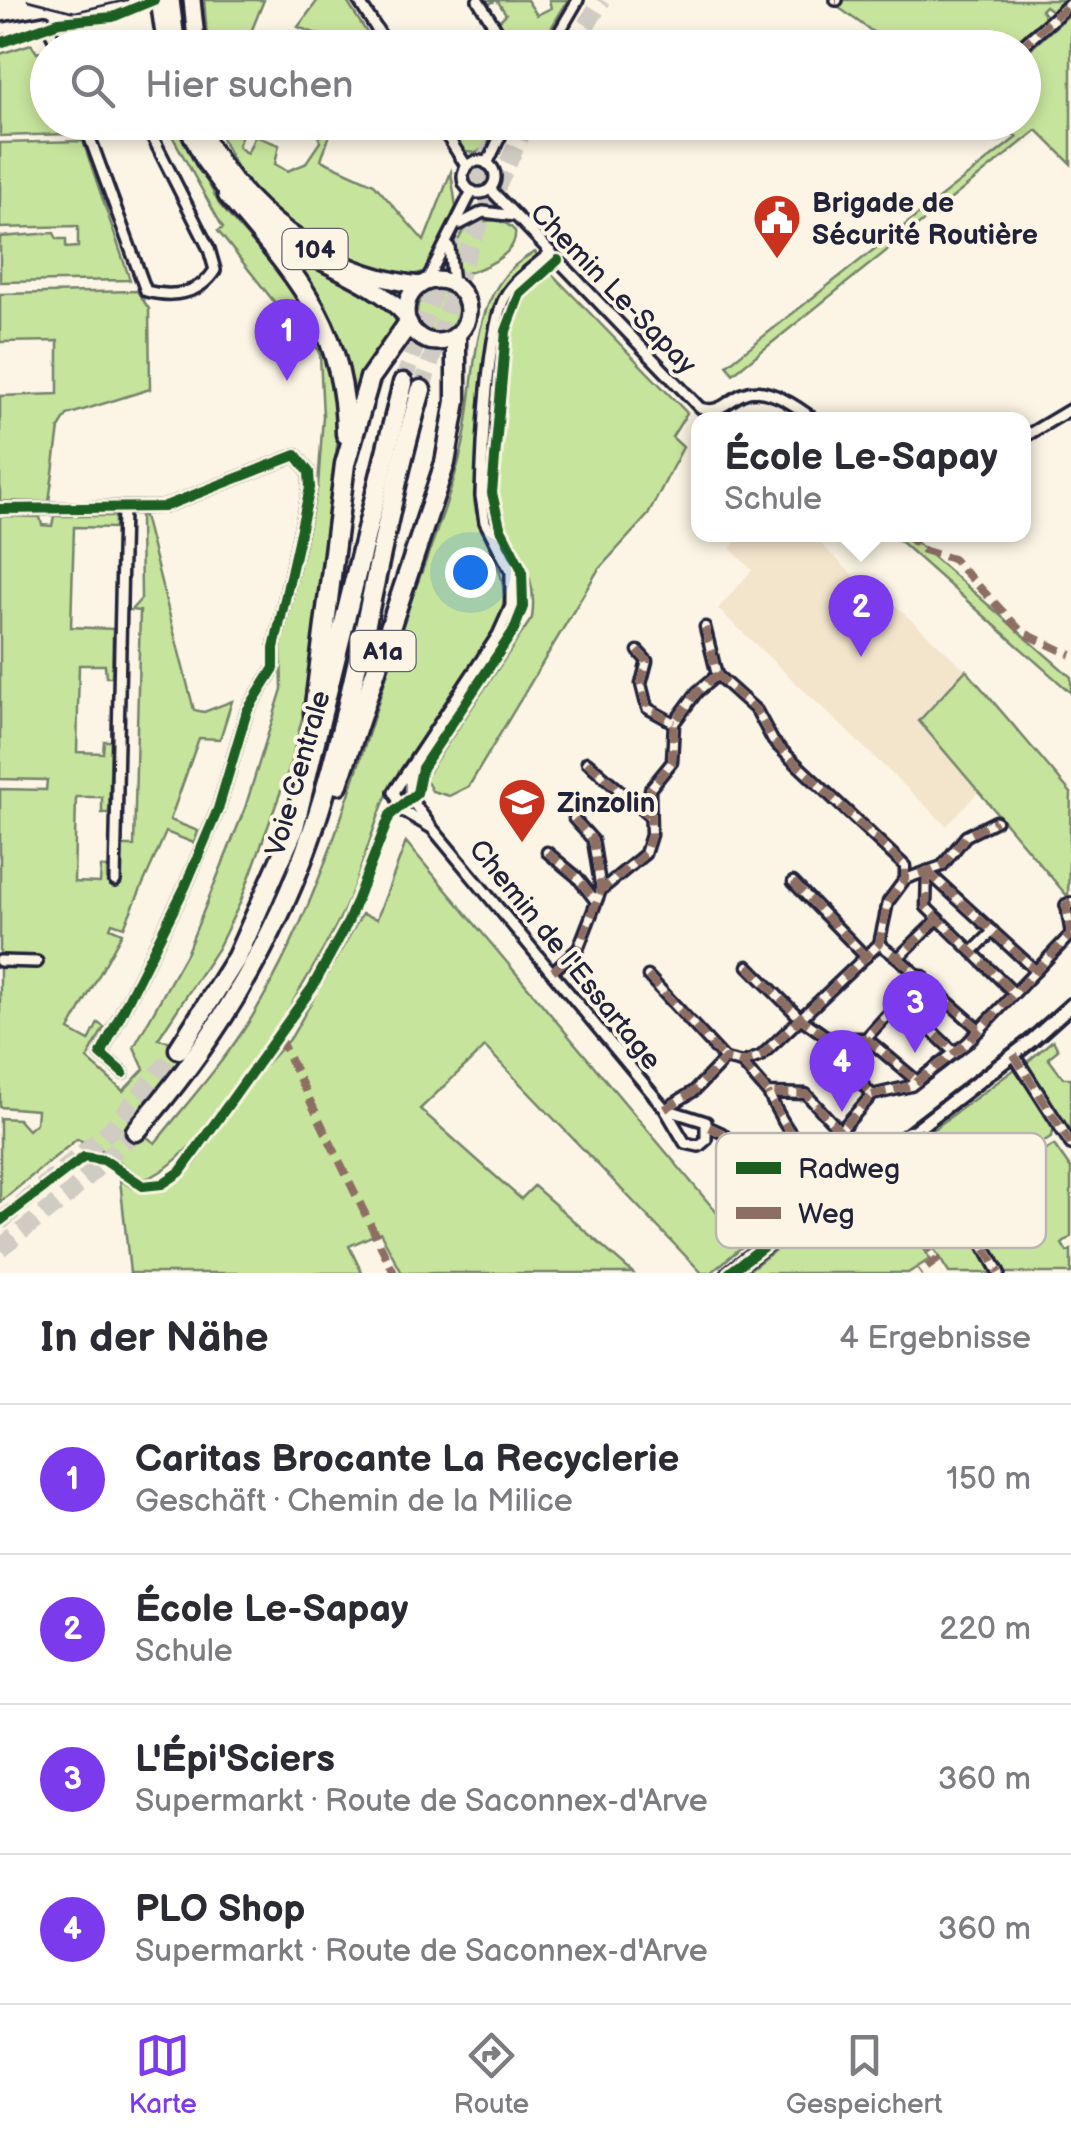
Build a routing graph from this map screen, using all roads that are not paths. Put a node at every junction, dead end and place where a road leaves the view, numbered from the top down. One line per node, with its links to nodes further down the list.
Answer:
1 (160, 0): 10 (main road)
2 (171, 0): 11 (main road)
3 (192, 0): 12 (main road)
4 (358, 0): 13 (street)
5 (478, 0): 14 (street)
6 (578, 0): 15 (street)
7 (1071, 2): 16 (street)
8 (0, 30): 9 (street)
9 (49, 30)
10 (164, 30)
11 (175, 30)
12 (195, 30)
13 (377, 30)
14 (497, 30)
15 (560, 30)
16 (1040, 30)
17 (91, 140): 18 (street)
18 (154, 140)
19 (198, 140): 26 (main road, 104)
20 (206, 140): 26 (main road, 104)
21 (216, 140): 26 (main road)
22 (450, 140): 25 (street)
23 (499, 140): 24 (street)
24 (487, 164): 25 (street); 27 (street)
25 (467, 167): 28 (street)
26 (230, 186): 33 (main road, 104); 35 (main road, 104); 40 (highway, A1a)
27 (490, 188): 28 (street); 29 (street, Chemin Le-Sapay)
28 (472, 192): 30 (street)
29 (515, 216): 30 (street); 32 (street, Chemin Le-Sapay)
30 (458, 226): 31 (street)
31 (449, 244): 33 (street); 34 (street)
32 (550, 252): 38 (street, Chemin Le-Sapay); 70 (street, Chemin de l'Essartage)
33 (423, 283): 34 (main road); 35 (main road)
34 (453, 284): 36 (main road)
35 (407, 320): 36 (main road); 40 (highway, A1a)
36 (456, 337): 80 (highway, A1a)
37 (1071, 408): 39 (street)
38 (804, 412)
39 (1031, 433)
40 (345, 464): 57 (highway, A1a)
41 (123, 508): 42 (street); 54 (street); 89 (street)
42 (0, 510)
43 (705, 627): 45 (street)
44 (638, 652): 46 (street)
45 (717, 675): 46 (street); 53 (street)
46 (674, 723): 48 (street)
47 (587, 762): 48 (street)
48 (648, 816): 56 (street)
49 (574, 819): 56 (street)
50 (996, 822): 52 (street)
51 (546, 852): 58 (street)
52 (927, 871): 53 (street); 60 (street); 61 (street)
53 (905, 879): 63 (street)
54 (114, 881)
55 (793, 882): 65 (street)
56 (601, 890): 58 (street)
57 (269, 892): 80 (highway, Voie Centrale / A1a); 84 (highway, Voie Centrale / A1a)
58 (594, 900): 70 (street)
59 (1068, 904): 62 (street)
60 (938, 919): 64 (street); 66 (street)
61 (993, 931): 64 (street); 71 (street)
62 (1071, 934): 71 (street)
63 (879, 944): 65 (street); 66 (street)
64 (972, 952): 74 (street)
65 (866, 957): 78 (street)
66 (898, 958): 73 (street)
67 (0, 961): 68 (street)
68 (37, 962)
69 (748, 966): 78 (street)
70 (553, 971): 93 (street, Chemin de l'Essartage)
71 (1036, 971): 74 (street)
72 (648, 976): 87 (street)
73 (923, 976): 75 (street); 76 (street)
74 (1014, 994): 81 (street)
75 (944, 996): 79 (street); 81 (street)
76 (900, 1001): 79 (street); 83 (street)
77 (1071, 1004): 86 (street)
78 (800, 1018): 82 (street); 88 (street)
79 (920, 1020): 85 (street)
80 (218, 1026): 96 (highway, Voie Centrale / A1a)
81 (980, 1030): 85 (street)
82 (829, 1038): 83 (street); 92 (street)
83 (866, 1038): 90 (street)
84 (179, 1049)
85 (955, 1052): 90 (street)
86 (1014, 1055): 95 (street); 102 (street)
87 (725, 1059): 88 (street); 93 (street)
88 (742, 1063): 91 (street)
89 (124, 1073)
90 (917, 1082): 92 (street)
91 (768, 1093): 97 (street); 99 (street)
92 (872, 1095): 97 (street)
93 (665, 1109): 94 (street, Chemin de l'Essartage); 94 (street, Chemin de l'Essartage)
94 (709, 1127): 98 (street)
95 (918, 1128): 100 (street); 101 (street)
96 (136, 1131)
97 (840, 1131)
98 (722, 1133)
99 (792, 1133)
100 (911, 1133)
101 (921, 1133)
102 (1071, 1144)
103 (761, 1248): 105 (street)
104 (985, 1248): 106 (street)
105 (729, 1273)
106 (999, 1273)

